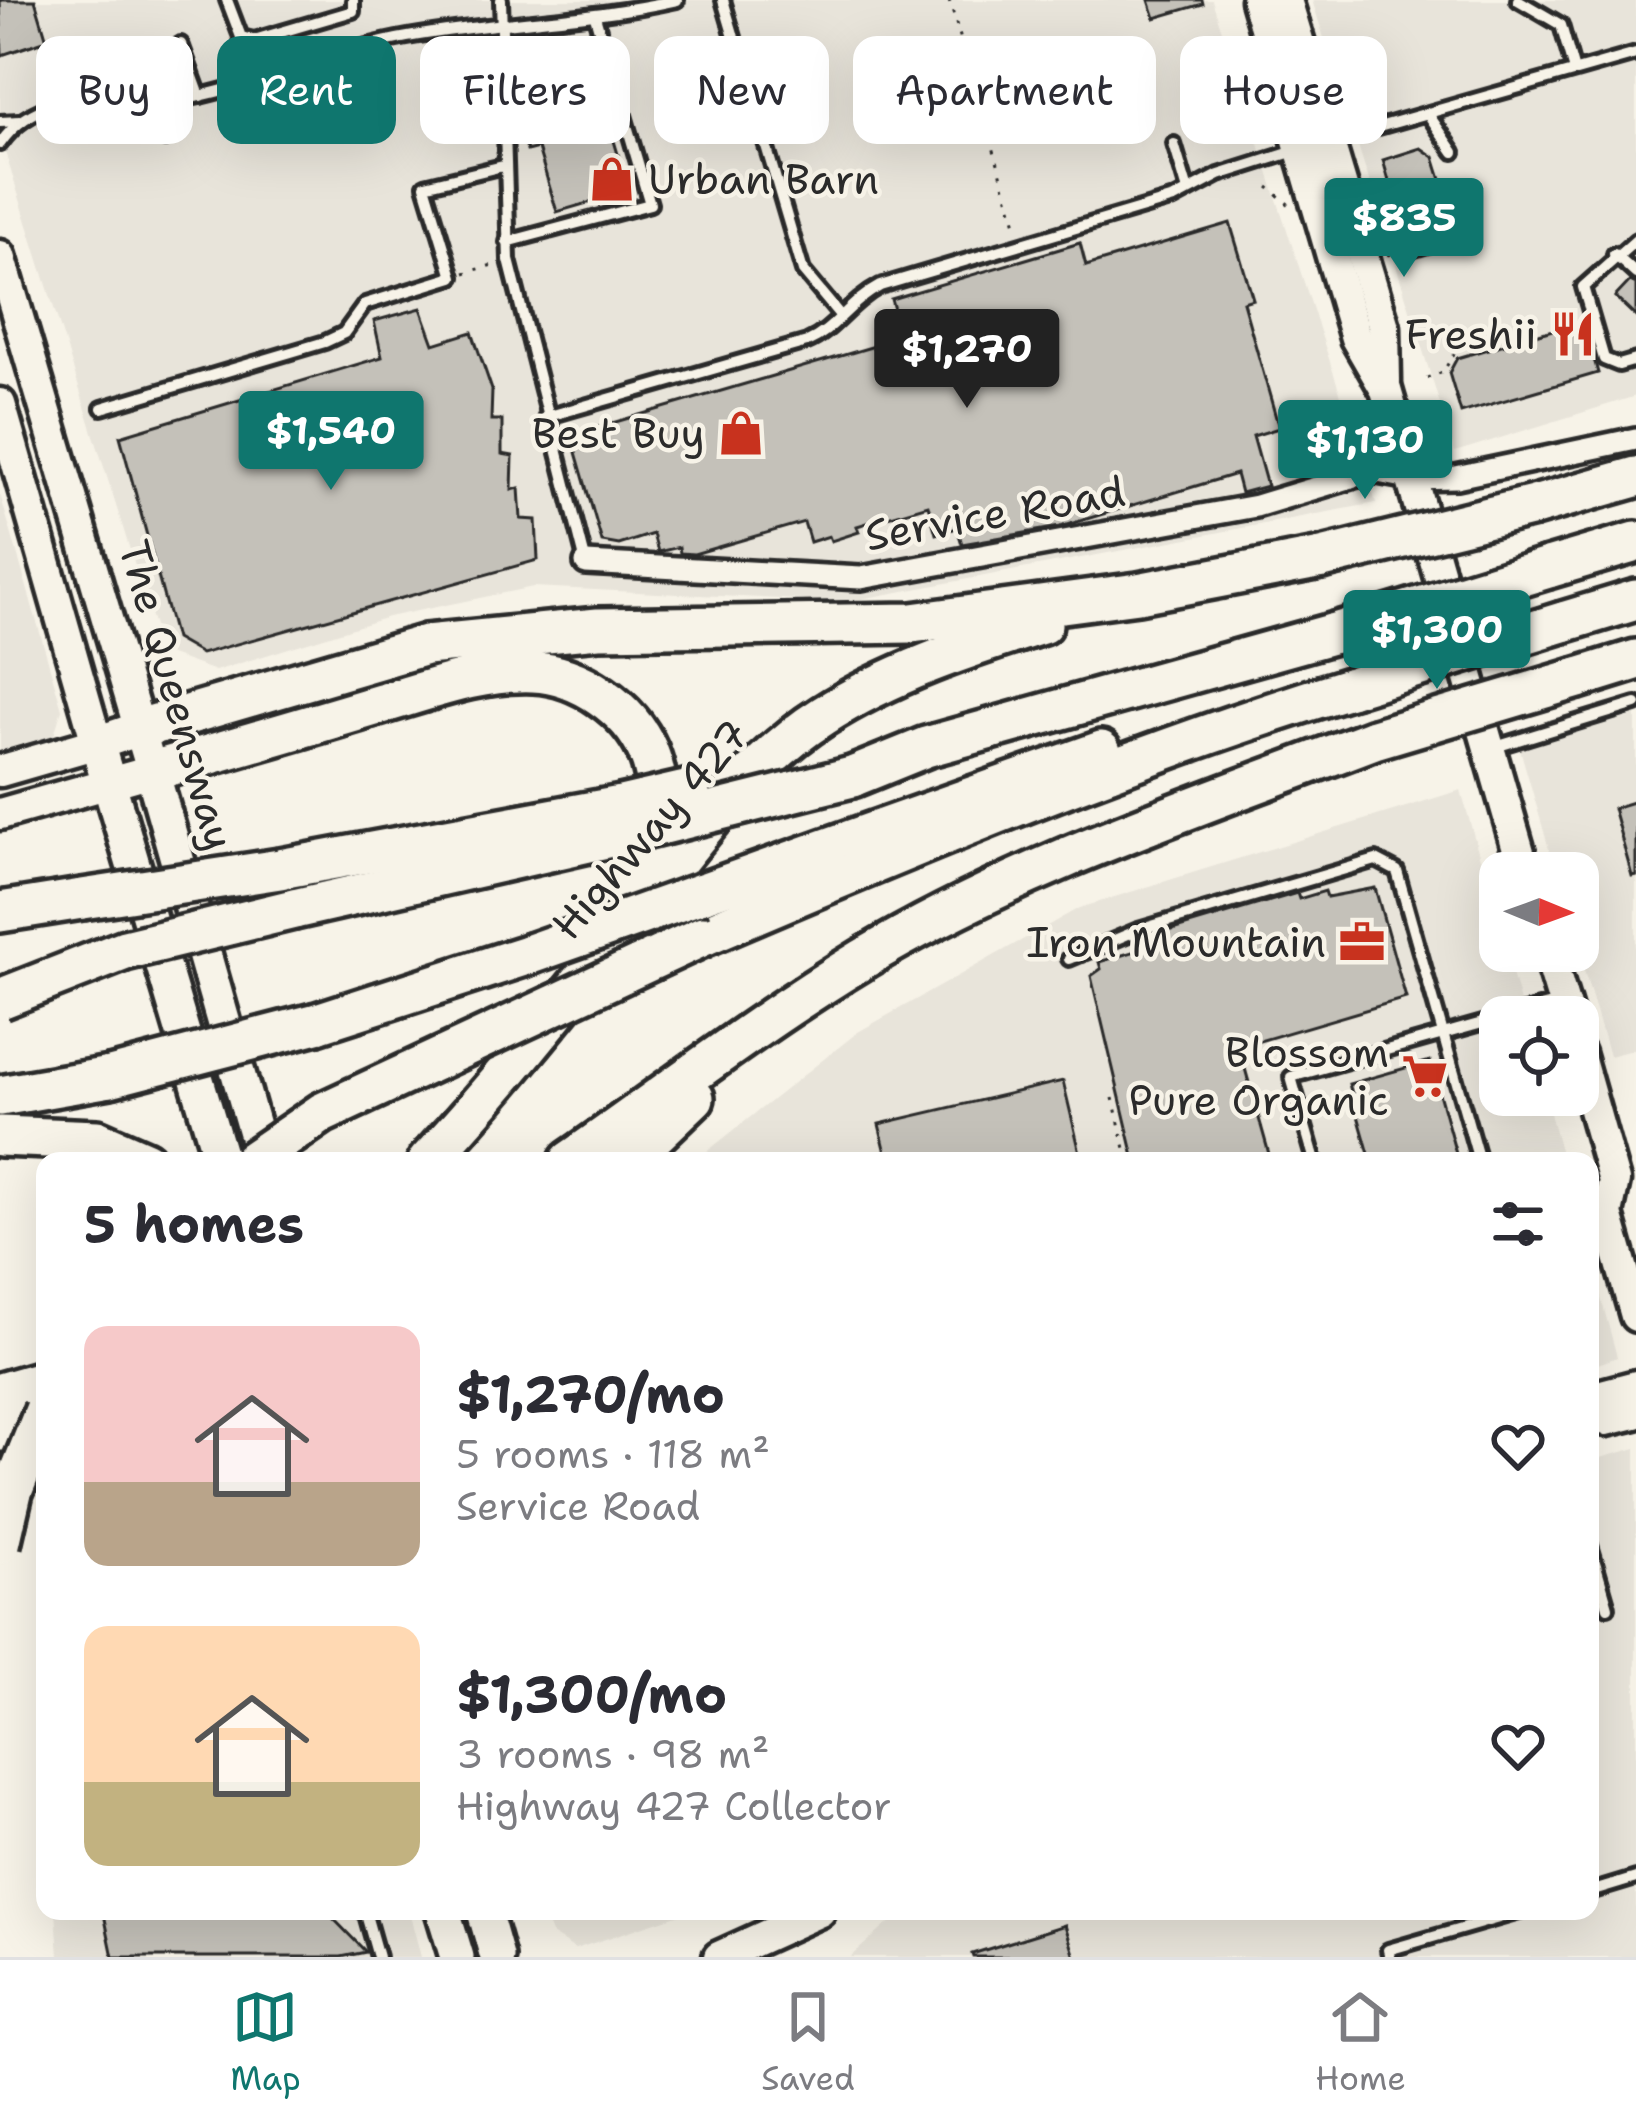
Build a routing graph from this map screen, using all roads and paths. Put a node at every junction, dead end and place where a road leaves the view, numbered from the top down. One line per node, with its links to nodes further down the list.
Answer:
1 (227, 0): 2 (lane)
2 (353, 0)
3 (501, 0): 12 (lane)
4 (677, 0): 10 (lane)
5 (723, 0): 42 (lane)
6 (949, 0): 34 (path)
7 (1257, 0): 24 (main road)
8 (1286, 0): 24 (main road)
9 (1518, 0): 14 (lane)
10 (638, 4): 11 (lane)
11 (595, 16): 12 (lane); 33 (lane)
12 (503, 25): 16 (lane); 26 (lane)
13 (1636, 54): 14 (lane)
14 (1574, 70): 18 (lane)
15 (193, 77): 16 (lane)
16 (200, 96): 17 (lane)
17 (193, 97)
18 (1428, 114): 24 (lane); 25 (lane)
19 (36, 116): 20 (lane)
20 (20, 121): 21 (lane); 23 (lane)
21 (0, 122)
22 (1174, 143): 28 (lane)
23 (0, 144)
24 (1314, 145): 28 (lane); 51 (main road)
25 (1454, 152)
26 (503, 166): 33 (lane); 41 (lane)
27 (1268, 188): 31 (path)
28 (1188, 191): 34 (lane)
29 (1389, 202): 30 (path)
30 (1370, 208)
31 (1303, 216)
32 (1636, 240): 36 (lane)
33 (507, 242): 39 (lane)
34 (1022, 243): 42 (lane)
35 (1406, 250): 38 (path)
36 (1614, 254): 40 (lane); 44 (lane)
37 (0, 256): 58 (main road, The Queensway)
38 (1386, 256)
39 (509, 260): 41 (path); 48 (lane)
40 (1636, 274)
41 (453, 277): 47 (lane)
42 (839, 314): 48 (lane)
43 (1454, 352): 45 (path)
44 (1636, 360)
45 (1427, 378)
46 (0, 404): 60 (main road, The Queensway)
47 (102, 408)
48 (546, 417): 53 (lane)
49 (1636, 439): 51 (street, Service Road)
50 (1636, 477): 54 (highway, bridge)
51 (1410, 478): 53 (street, Service Road); 61 (main road)
52 (1636, 542): 66 (highway, bridge)
53 (586, 562)
54 (1138, 593): 58 (highway); 74 (highway, Highway 427)
55 (1636, 601): 59 (highway, bridge)
56 (1636, 660): 71 (highway, bridge)
57 (1636, 704): 61 (lane)
58 (140, 729): 60 (main road); 63 (main road, The Queensway)
59 (1212, 730): 75 (highway, bridge); 83 (highway, bridge)
60 (97, 743): 62 (main road); 64 (main road, The Queensway)
61 (1489, 749): 67 (main road)
62 (0, 771)
63 (152, 771): 64 (main road); 74 (highway); 82 (main road, The Queensway)
64 (111, 782): 65 (main road); 81 (main road, The Queensway)
65 (0, 814)
66 (622, 820): 68 (highway, bridge); 70 (highway, bridge)
67 (1519, 852)
68 (0, 912)
69 (1069, 959): 73 (lane)
70 (0, 999)
71 (789, 1007): 77 (highway); 87 (highway)
72 (1479, 1024): 73 (lane)
73 (1444, 1032): 89 (lane); 90 (lane)
74 (519, 1058): 84 (highway, Highway 427)
75 (0, 1096)
76 (1114, 1098): 88 (path)
77 (641, 1111): 85 (highway); 86 (highway)
78 (1599, 1115): 91 (main road)
79 (0, 1136): 80 (highway)
80 (124, 1152)
81 (217, 1152)
82 (260, 1152)
83 (266, 1152)
84 (436, 1152)
85 (583, 1152)
86 (593, 1152)
87 (637, 1152)
88 (1126, 1152)
89 (1312, 1152)
90 (1476, 1152)
91 (1625, 1193): 92 (main road)
92 (1636, 1316)
93 (36, 1383): 95 (highway)
94 (1636, 1386): 96 (main road)
95 (0, 1393)
96 (1599, 1396)
97 (1636, 1413): 98 (main road)
98 (1599, 1419)
99 (36, 1422): 100 (highway)
100 (0, 1431)
101 (36, 1432): 104 (highway, bridge)
102 (36, 1460): 103 (highway)
103 (0, 1469)
104 (0, 1544)
105 (1599, 1576): 106 (lane)
106 (1608, 1607)
107 (1636, 1878): 108 (lane)
108 (1599, 1889)
109 (367, 1920): 114 (lane)
110 (446, 1920): 115 (main road)
111 (487, 1920): 116 (main road)
112 (800, 1920): 117 (main road)
113 (1491, 1920): 118 (lane)
114 (378, 1957)
115 (457, 1957)
116 (497, 1957)
117 (718, 1957)
118 (1390, 1957)

